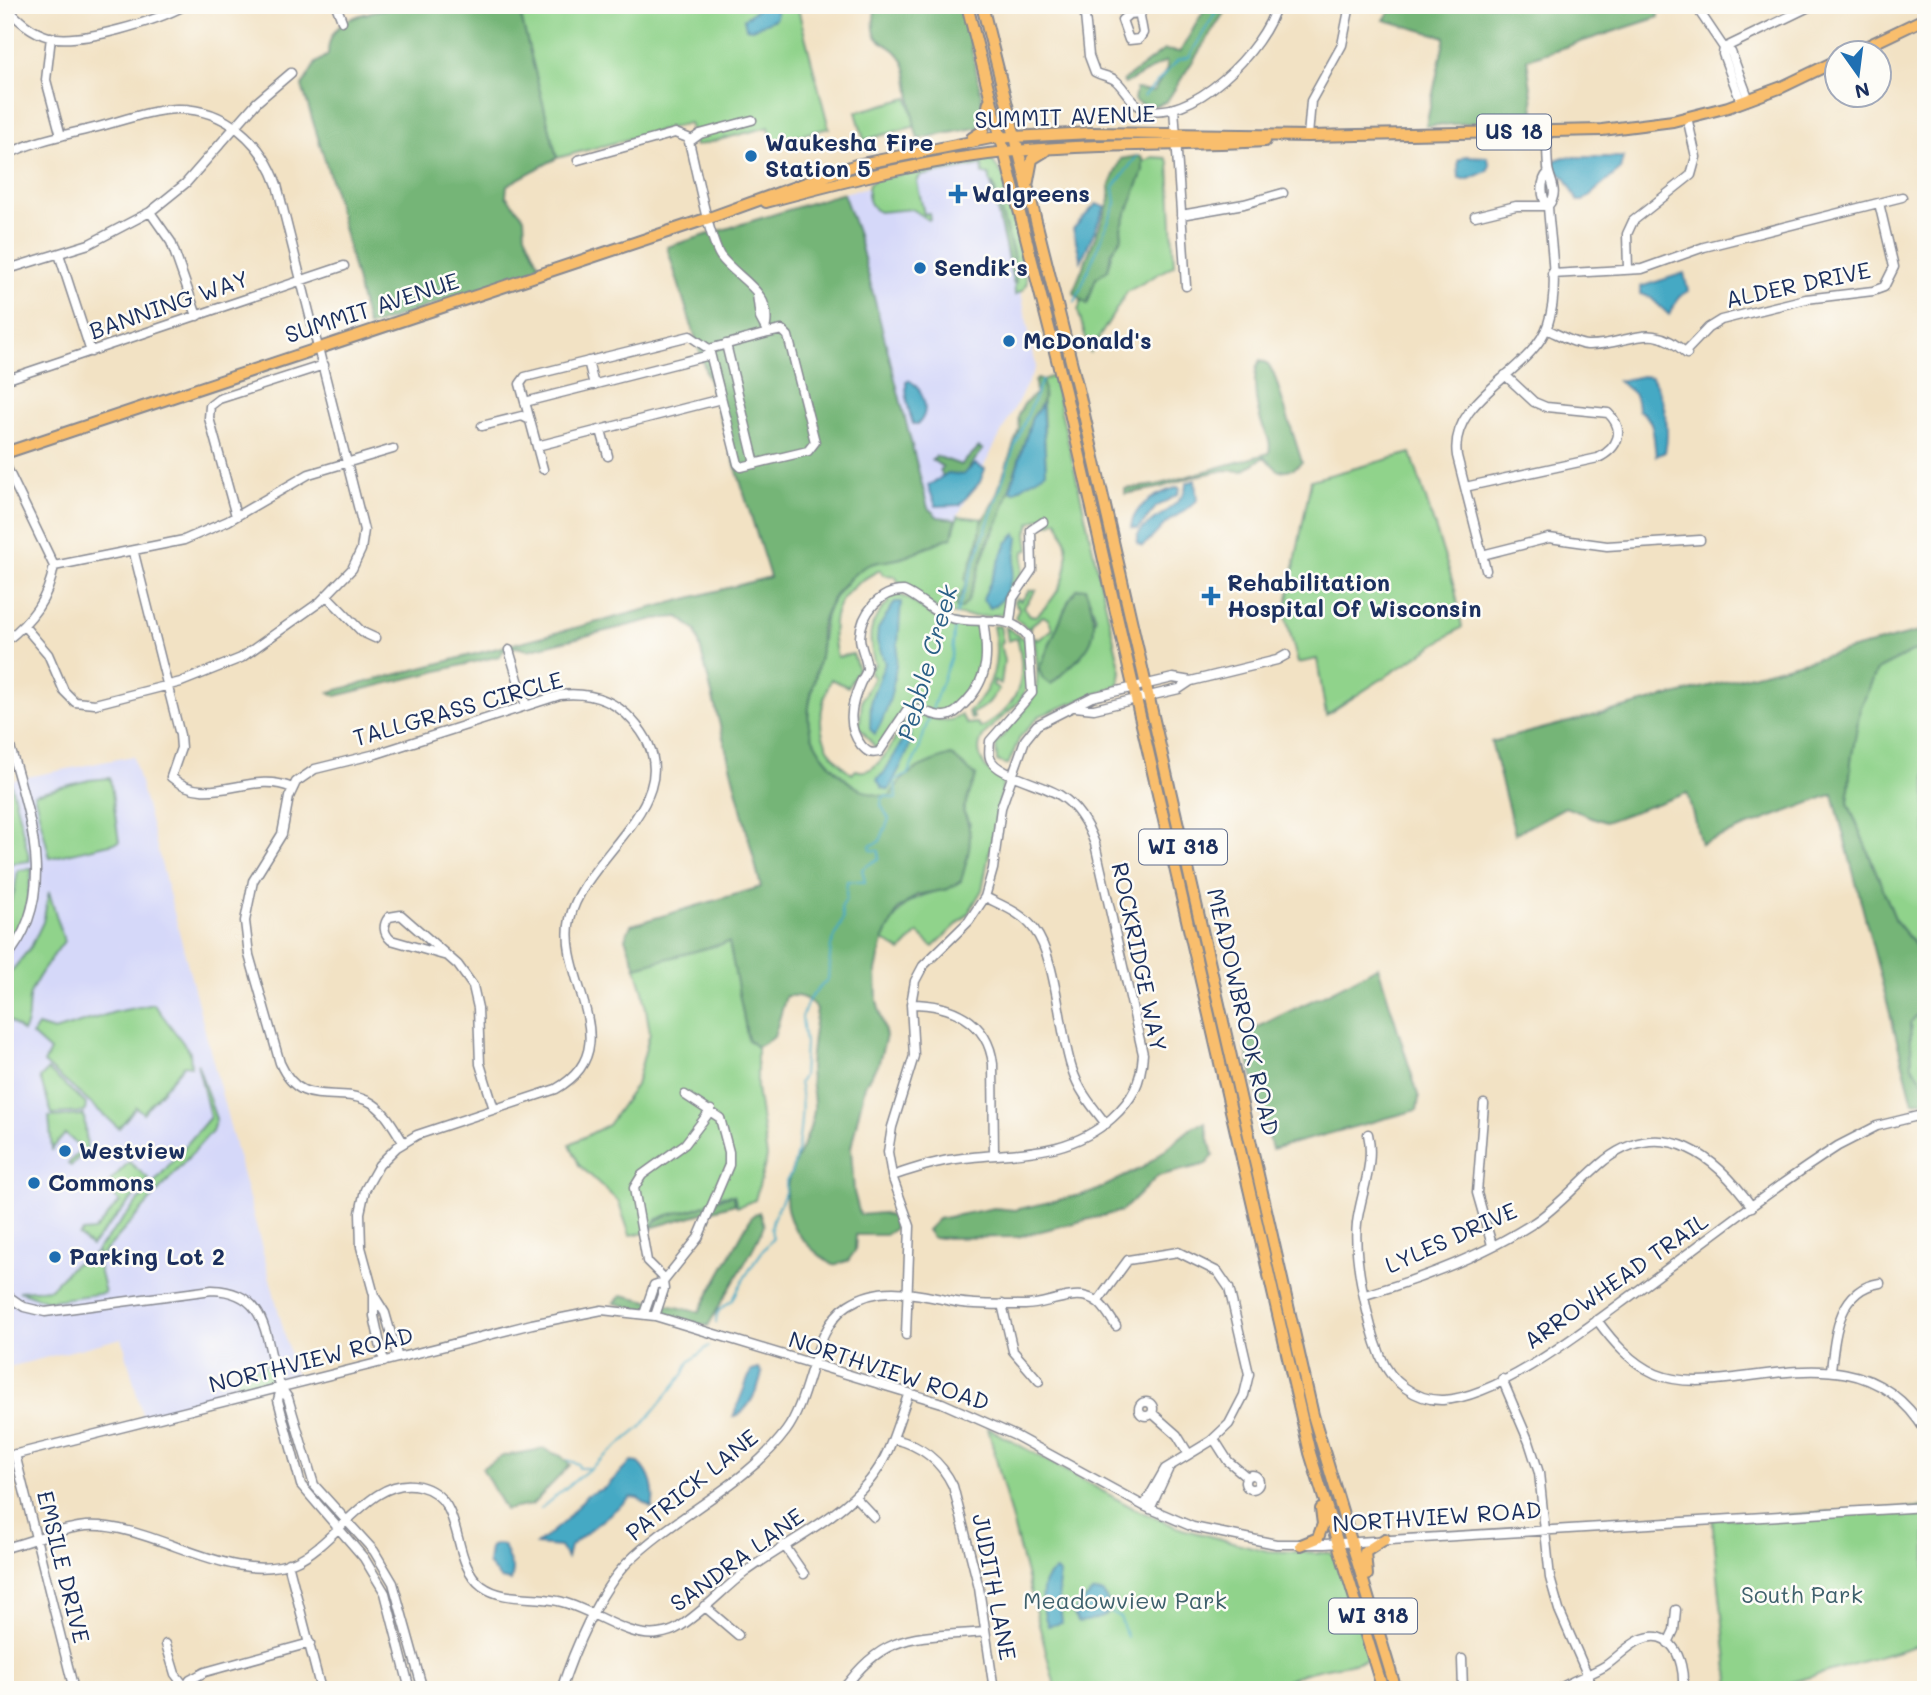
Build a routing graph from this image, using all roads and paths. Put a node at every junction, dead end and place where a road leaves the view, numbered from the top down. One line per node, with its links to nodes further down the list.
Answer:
1 (187, 5): 13 (street)
2 (336, 5): 12 (street)
3 (967, 5): 18 (main road, MEADOWBROOK ROAD)
4 (982, 5): 27 (main road, MEADOWBROOK ROAD)
5 (1084, 5): 20 (street)
6 (1276, 5): 20 (street)
7 (1350, 5): 28 (street)
8 (1695, 5): 15 (street)
9 (1813, 5): 15 (street)
10 (5, 6): 13 (street)
11 (1926, 18): 14 (main road)
12 (342, 20)
13 (51, 37): 26 (street)
14 (1884, 38)
15 (1724, 48): 19 (street)
16 (1822, 67): 19 (main road, SUMMIT AVENUE / US 18)
17 (289, 75): 23 (street)
18 (990, 99): 29 (main road, MEADOWBROOK ROAD); 31 (main road)
19 (1745, 101): 21 (main road, SUMMIT AVENUE / US 18)
20 (1174, 108): 25 (street)
21 (1687, 117): 24 (main road, SUMMIT AVENUE / US 18); 49 (street)
22 (752, 120): 30 (street)
23 (236, 127): 26 (street); 43 (street); 52 (street)
24 (1547, 132): 28 (main road, SUMMIT AVENUE / US 18); 42 (street)
25 (1176, 134): 27 (main road, SUMMIT AVENUE / US 18); 28 (main road, SUMMIT AVENUE / US 18); 32 (street)
26 (61, 136): 36 (street)
27 (1014, 136): 29 (main road, SUMMIT AVENUE); 34 (main road, MEADOWBROOK ROAD / WI 318)
28 (1308, 136): 32 (main road, SUMMIT AVENUE / US 18)
29 (999, 137): 31 (main road, SUMMIT AVENUE); 35 (main road, MEADOWBROOK ROAD)
30 (689, 142): 37 (street); 46 (street)
31 (961, 143): 46 (main road, SUMMIT AVENUE)
32 (1177, 146): 33 (main road, SUMMIT AVENUE / US 18); 44 (street)
33 (1059, 148): 34 (main road, SUMMIT AVENUE / US 18); 38 (main road)
34 (1017, 150): 35 (main road, SUMMIT AVENUE / US 18); 38 (main road, MEADOWBROOK ROAD / WI 318)
35 (1002, 152): 46 (main road, SUMMIT AVENUE); 99 (main road, MEADOWBROOK ROAD / WI 318)
36 (5, 156)
37 (578, 160)
38 (1026, 189): 97 (main road, MEADOWBROOK ROAD / WI 318)
39 (1283, 193): 44 (street)
40 (1902, 197): 41 (street)
41 (1879, 203): 49 (street); 56 (street, ALDER DRIVE)
42 (1548, 206): 45 (street); 51 (street)
43 (150, 212): 47 (street); 54 (street)
44 (1181, 215): 53 (street)
45 (1475, 216)
46 (709, 218): 55 (street); 58 (main road, SUMMIT AVENUE)
47 (58, 254): 50 (street); 59 (street)
48 (344, 266): 52 (street, BANNING WAY)
49 (1628, 269): 51 (street)
50 (5, 270)
51 (1552, 274): 56 (street)
52 (302, 281): 54 (street, BANNING WAY); 58 (street)
53 (1186, 286)
54 (197, 316): 59 (street, BANNING WAY)
55 (767, 329): 57 (street); 78 (street)
56 (1546, 329): 63 (street)
57 (726, 344): 60 (street); 78 (street)
58 (319, 348): 62 (street); 71 (main road, SUMMIT AVENUE)
59 (91, 352): 64 (street, BANNING WAY)
60 (709, 352): 61 (street); 65 (street); 66 (street)
61 (588, 361): 65 (street); 67 (street)
62 (324, 365): 76 (street); 81 (street)
63 (1505, 375): 80 (street); 80 (street)
64 (5, 380)
65 (594, 384): 67 (street)
66 (721, 399): 70 (street); 78 (street)
67 (525, 402): 68 (street)
68 (530, 419): 69 (street); 72 (street)
69 (482, 426)
70 (601, 430): 72 (street); 75 (street)
71 (49, 439): 74 (main road, SUMMIT AVENUE); 77 (main road, SUMMIT AVENUE)
72 (537, 446): 79 (street)
73 (393, 449): 76 (street)
74 (5, 453)
75 (608, 456)
76 (348, 461): 81 (street); 88 (street)
77 (5, 462): 86 (street)
78 (755, 464)
79 (543, 469)
80 (1465, 487): 85 (street)
81 (236, 516): 84 (street)
82 (1043, 522): 90 (street)
83 (1700, 540): 85 (street)
84 (134, 553): 86 (street); 98 (street)
85 (1482, 555): 87 (street)
86 (54, 566): 91 (street)
87 (1486, 570)
88 (327, 596): 92 (street); 98 (street)
89 (983, 620): 89 (street); 90 (street)
90 (1010, 621): 105 (street)
91 (24, 626): 93 (street); 98 (street)
92 (375, 638)
93 (5, 642)
94 (509, 650): 102 (street)
95 (1286, 655): 96 (street)
96 (1191, 681): 97 (street); 100 (street)
97 (1146, 684): 99 (street); 100 (main road, MEADOWBROOK ROAD / WI 318)
98 (168, 685): 106 (street)
99 (1133, 687): 101 (main road, MEADOWBROOK ROAD / WI 318); 103 (street)
100 (1149, 696): 101 (street); 164 (main road, MEADOWBROOK ROAD / WI 318)
101 (1136, 699): 103 (street); 153 (main road, MEADOWBROOK ROAD / WI 318)
102 (526, 706): 106 (street, TALLGRASS CIRCLE); 113 (street, TALLGRASS CIRCLE)
103 (1075, 707): 105 (street)
104 (5, 729): 109 (street)
105 (1012, 775): 107 (street); 116 (street, ROCKRIDGE WAY)
106 (292, 788): 118 (street)
107 (985, 897): 110 (street); 116 (street)
108 (447, 956): 108 (street); 113 (street)
109 (5, 959)
110 (911, 1004): 119 (street); 120 (street)
111 (685, 1094): 114 (street)
112 (1483, 1104): 122 (street)
113 (494, 1110): 118 (street, TALLGRASS CIRCLE)
114 (711, 1110): 123 (street); 123 (street)
115 (1926, 1114): 121 (street, ARROWHEAD TRAIL)
116 (1106, 1124): 119 (street, ROCKRIDGE WAY)
117 (1368, 1134): 128 (street, ARROWHEAD TRAIL)
118 (403, 1142): 127 (street, TALLGRASS CIRCLE)
119 (993, 1156): 120 (street, ROCKRIDGE WAY)
120 (892, 1176): 125 (street)
121 (1752, 1207): 122 (street, LYLES DRIVE); 133 (street, ARROWHEAD TRAIL)
122 (1492, 1245): 128 (street, LYLES DRIVE)
123 (664, 1280): 131 (street); 132 (street)
124 (1880, 1283): 139 (street)
125 (908, 1292): 130 (street, PATRICK LANE); 135 (street); 138 (street, PATRICK LANE)
126 (5, 1294): 142 (street)
127 (374, 1295): 136 (street, TALLGRASS CIRCLE); 137 (street, TALLGRASS CIRCLE)
128 (1365, 1295): 140 (street, ARROWHEAD TRAIL)
129 (1098, 1301): 130 (street, PATRICK LANE); 134 (street); 146 (street)
130 (1002, 1304): 141 (street)
131 (643, 1314): 132 (street, NORTHVIEW ROAD); 136 (street, NORTHVIEW ROAD)
132 (655, 1316): 138 (street, NORTHVIEW ROAD)
133 (1597, 1321): 139 (street); 140 (street, ARROWHEAD TRAIL)
134 (1116, 1326)
135 (906, 1335)
136 (398, 1358): 137 (street, NORTHVIEW ROAD)
137 (384, 1362): 142 (street, NORTHVIEW ROAD)
138 (814, 1365): 143 (street, NORTHVIEW ROAD); 175 (street, PATRICK LANE)
139 (1831, 1370): 145 (street)
140 (1502, 1379): 160 (street)
141 (1039, 1381)
142 (281, 1389): 148 (street); 150 (street, NORTHVIEW ROAD); 151 (street)
143 (909, 1393): 147 (street, SANDRA LANE); 157 (street, NORTHVIEW ROAD)
144 (1152, 1413): 149 (street)
145 (1926, 1432)
146 (1214, 1438): 149 (street); 154 (street)
147 (894, 1439): 155 (street, SANDRA LANE); 176 (street, JUDITH LANE)
148 (303, 1452): 151 (street); 159 (street)
149 (1188, 1453): 157 (street)
150 (15, 1454): 152 (street, NORTHVIEW ROAD); 163 (street, EMSILE DRIVE)
151 (291, 1454): 161 (street)
152 (5, 1457)
153 (1312, 1458): 164 (main road); 165 (main road, MEADOWBROOK ROAD / WI 318); 167 (main road)
154 (1247, 1477)
155 (855, 1497): 158 (street); 166 (street, SANDRA LANE)
156 (1926, 1507): 160 (street, NORTHVIEW ROAD)
157 (1147, 1508): 167 (street, NORTHVIEW ROAD)
158 (874, 1517)
159 (346, 1522): 161 (street, SANDRA LANE); 169 (street); 175 (street, SANDRA LANE)
160 (1547, 1529): 162 (street, NORTHVIEW ROAD); 183 (street)
161 (338, 1530): 170 (street, SANDRA LANE); 171 (street)
162 (1385, 1539): 164 (street, NORTHVIEW ROAD); 177 (main road)
163 (38, 1540): 168 (street); 170 (street); 189 (street, EMSILE DRIVE)
164 (1351, 1542): 165 (street, NORTHVIEW ROAD); 177 (main road, MEADOWBROOK ROAD / WI 318)
165 (1337, 1543): 167 (street, NORTHVIEW ROAD); 196 (main road, MEADOWBROOK ROAD / WI 318)
166 (784, 1545): 172 (street); 173 (street, SANDRA LANE)
167 (1301, 1545)
168 (5, 1548)
169 (380, 1560): 171 (street); 184 (street)
170 (288, 1563): 179 (street)
171 (371, 1568): 185 (street)
172 (804, 1574)
173 (704, 1606): 175 (street, SANDRA LANE); 178 (street)
174 (1676, 1610): 180 (street)
175 (594, 1614): 193 (street, PATRICK LANE)
176 (985, 1632): 187 (street); 195 (street, JUDITH LANE)
177 (1378, 1633): 197 (main road, MEADOWBROOK ROAD / WI 318)
178 (738, 1635)
179 (310, 1643): 188 (street); 190 (street)
180 (1668, 1643): 183 (street); 186 (street)
181 (166, 1644): 188 (street)
182 (1462, 1659): 198 (street)
183 (1588, 1675): 199 (street); 200 (street)
184 (420, 1677): 185 (street); 192 (street)
185 (408, 1680): 191 (street)
186 (1683, 1684)
187 (845, 1687): 194 (street)
188 (185, 1688)
189 (74, 1690)
190 (321, 1690)
191 (410, 1690)
192 (423, 1690)
193 (561, 1690)
194 (855, 1690)
195 (994, 1690)
196 (1383, 1690)
197 (1396, 1690)
198 (1463, 1690)
199 (1557, 1690)
200 (1594, 1690)

